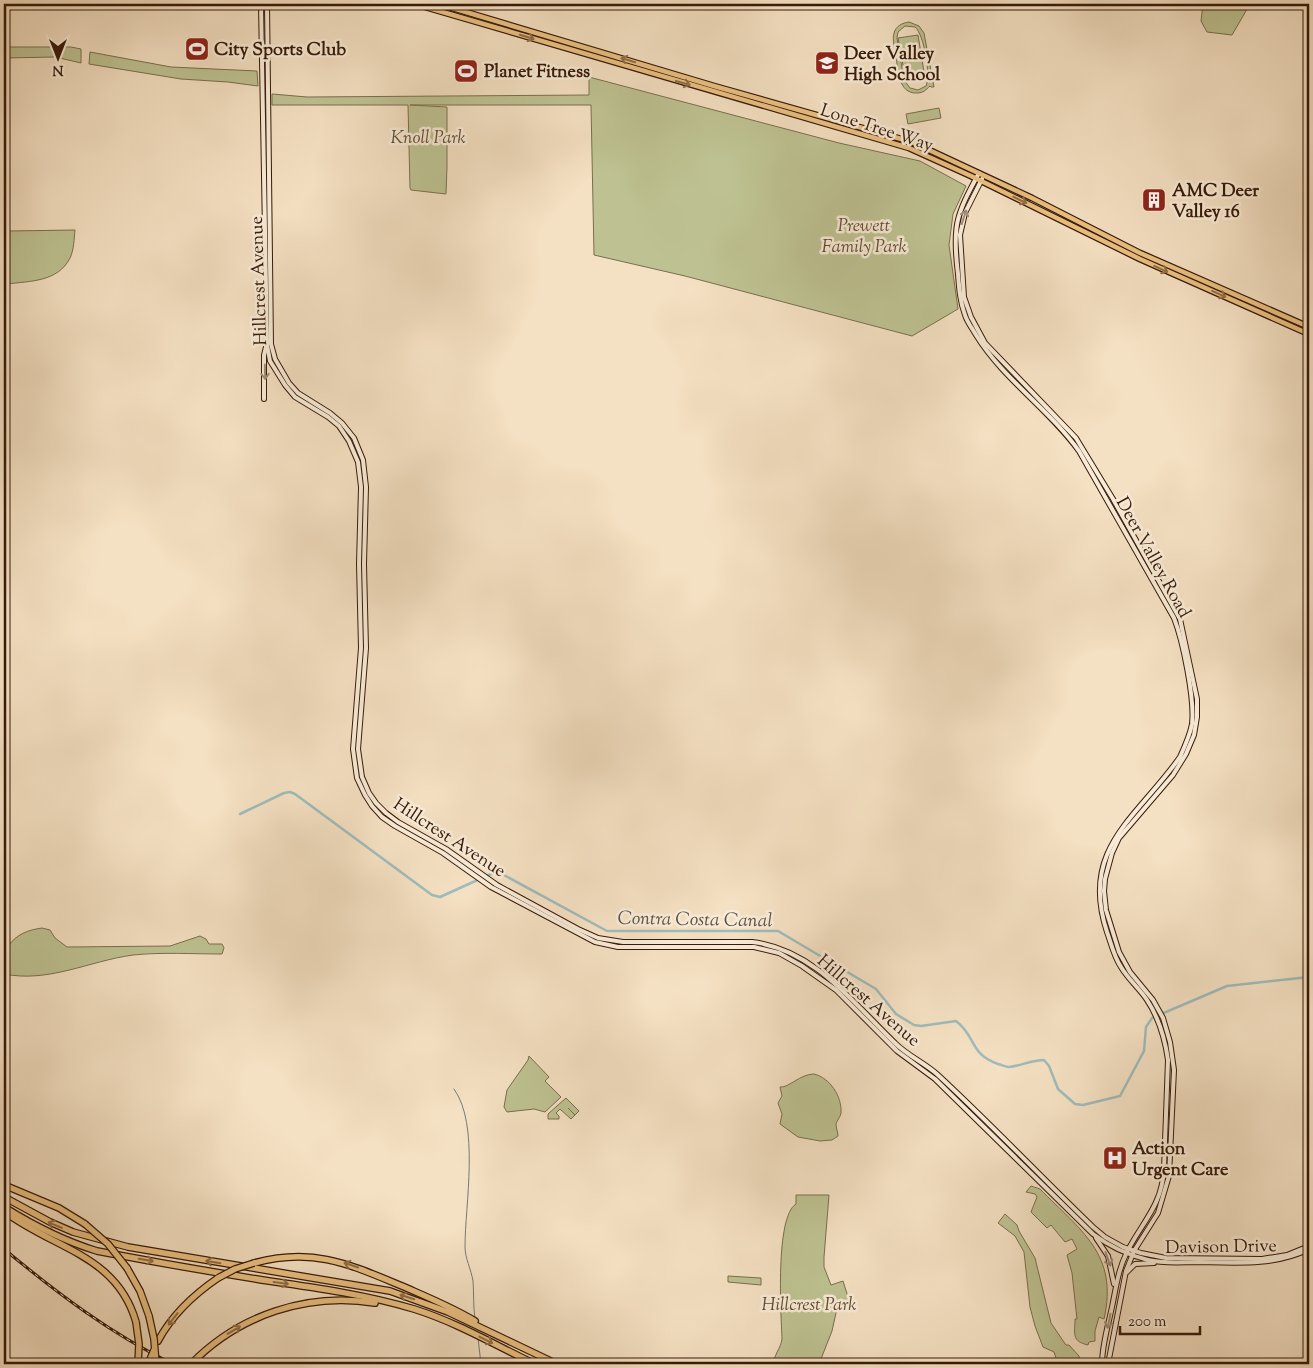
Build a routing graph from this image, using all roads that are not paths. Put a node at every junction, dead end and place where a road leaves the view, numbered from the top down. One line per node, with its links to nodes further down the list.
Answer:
1 (261, 4): 10 (main road, Hillcrest Avenue)
2 (267, 4): 15 (main road, Hillcrest Avenue)
3 (415, 4): 6 (main road, Lone Tree Way, one-way to 6)
4 (439, 4): 5 (main road, Lone Tree Way, one-way to 4)
5 (981, 175): 6 (main road, Deer Valley Road); 7 (main road, Deer Valley Road); 8 (main road, Lone Tree Way)
6 (976, 179): 7 (main road, Lone Tree Way); 12 (main road, Deer Valley Road)
7 (981, 181): 9 (main road, Lone Tree Way, one-way to 9); 12 (main road, Deer Valley Road, one-way to 7)
8 (1309, 327)
9 (1309, 334)
10 (266, 345): 11 (main road, one-way to 11); 14 (main road, Hillcrest Avenue)
11 (264, 399)
12 (1156, 1011): 13 (main road, Deer Valley Road)
13 (1160, 1019): 22 (main road, Deer Valley Road); 23 (main road, Deer Valley Road)
14 (954, 1098): 15 (main road); 19 (main road, Hillcrest Avenue)
15 (970, 1107): 22 (main road, Hillcrest Avenue)
16 (4, 1185): 32 (highway, bridge)
17 (4, 1196): 28 (highway, one-way to 17)
18 (4, 1208): 27 (highway, one-way to 27); 30 (highway, bridge)
19 (1093, 1234): 22 (main road, Hillcrest Avenue); 26 (main road, one-way to 26)
20 (1309, 1246): 23 (main road, Davison Drive)
21 (1309, 1250): 24 (main road, Davison Drive)
22 (1128, 1251): 23 (main road, Hillcrest Avenue); 26 (main road)
23 (1133, 1253): 24 (main road, Davison Drive); 25 (main road)
24 (1162, 1262): 25 (main road)
25 (1124, 1276): 36 (main road)
26 (1114, 1289): 35 (main road, one-way to 35)
27 (442, 1319): 29 (highway, one-way to 27); 33 (highway, one-way to 33)
28 (484, 1329): 31 (highway, one-way to 31, bridge); 34 (highway)
29 (193, 1362)
30 (138, 1364)
31 (148, 1364)
32 (156, 1364)
33 (535, 1364)
34 (557, 1364)
35 (1102, 1364)
36 (1108, 1364)

